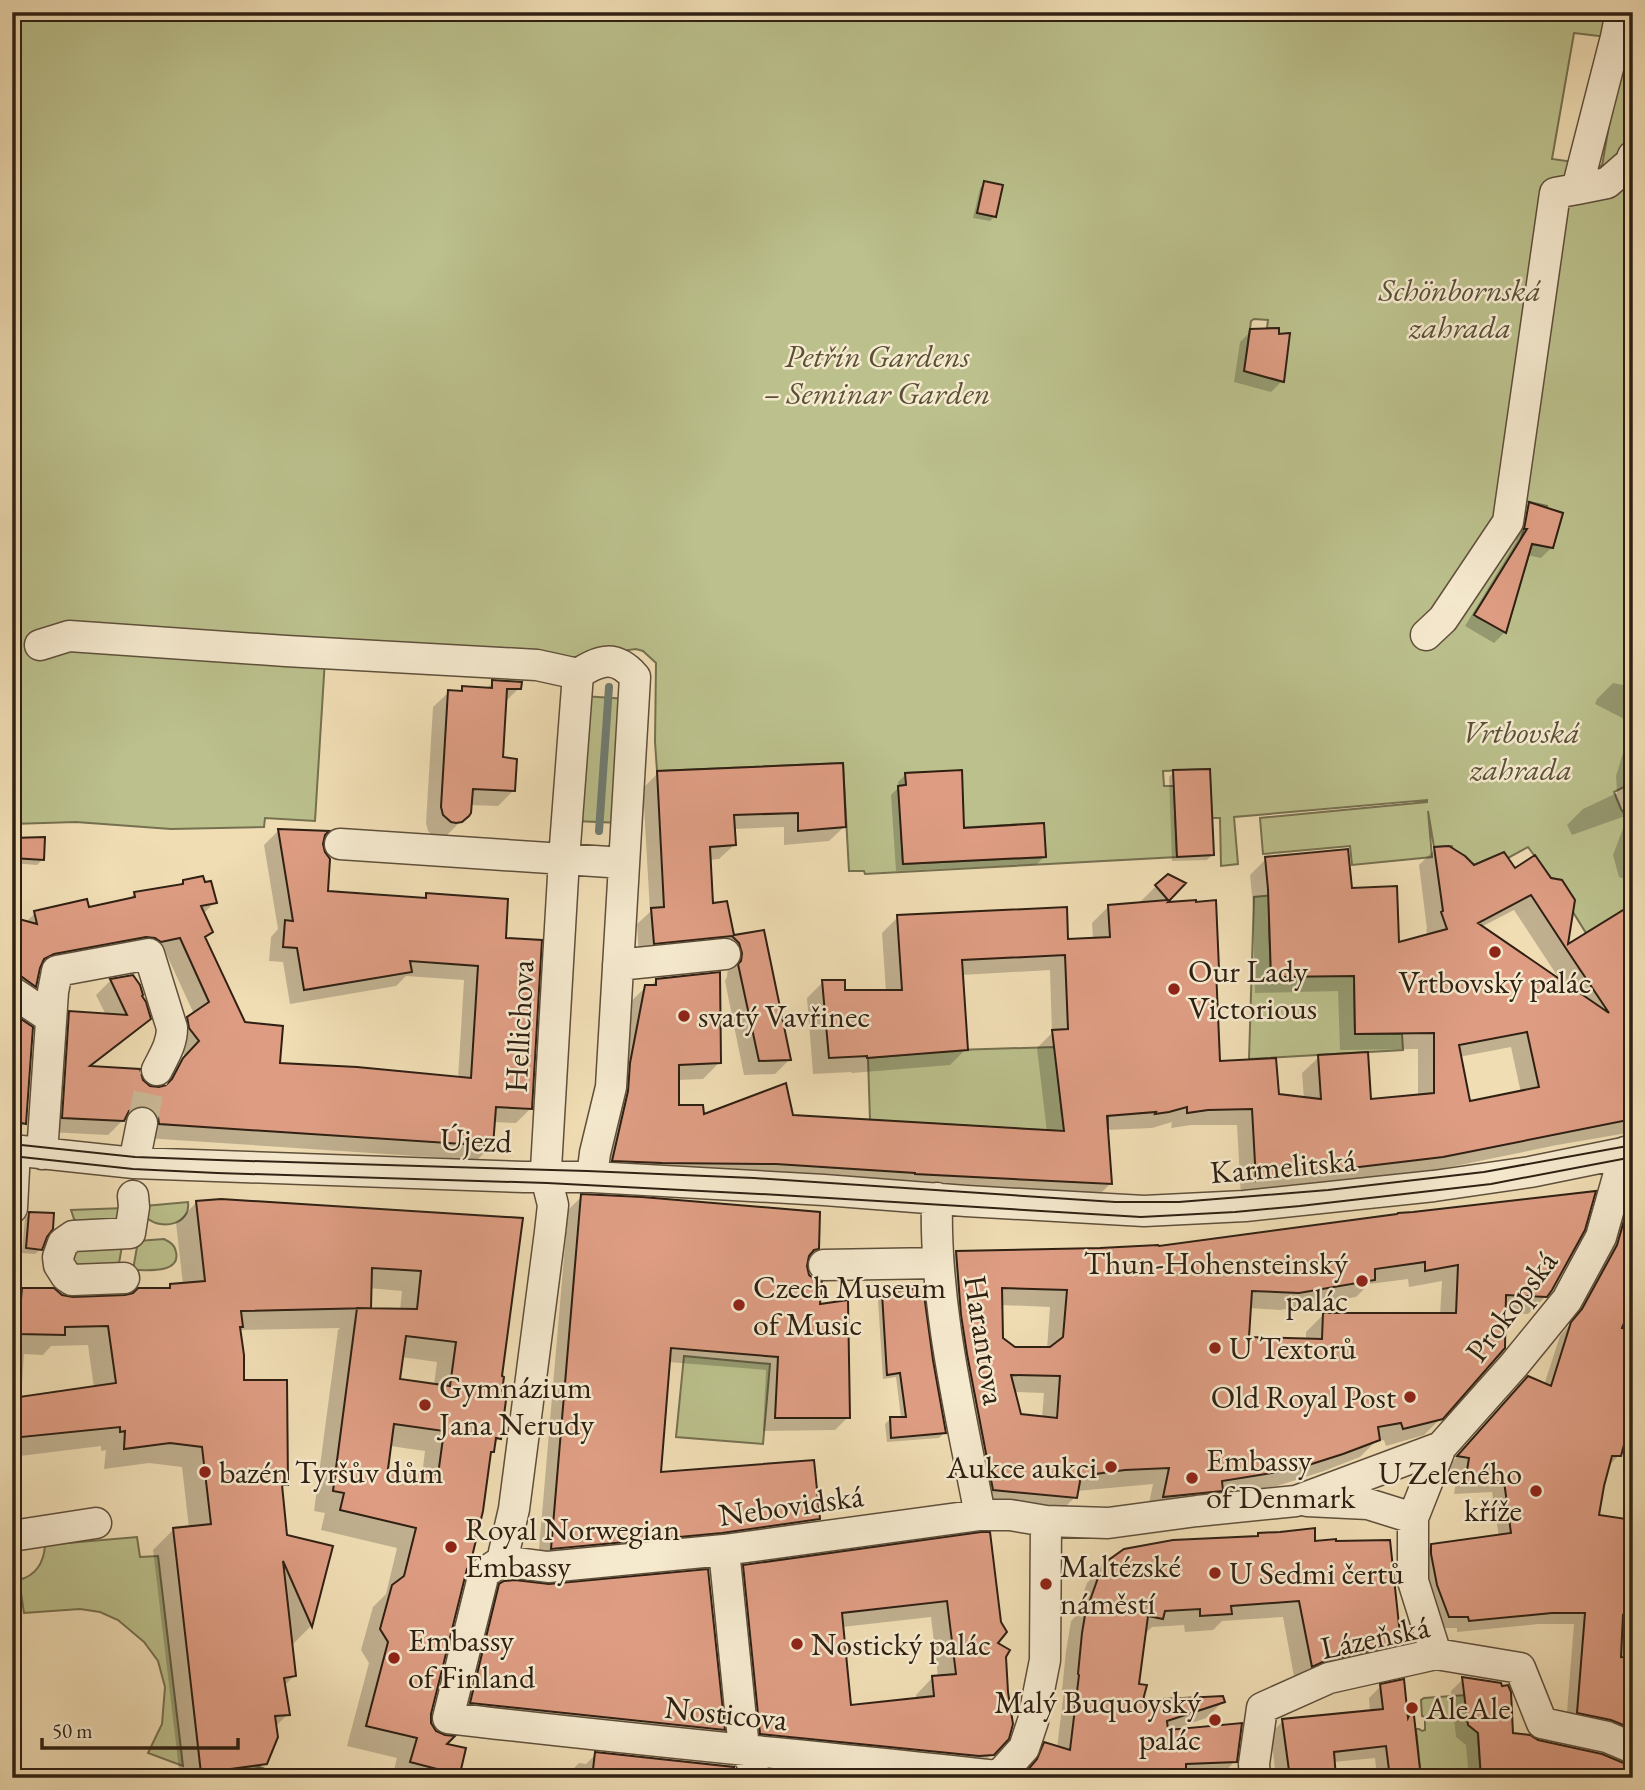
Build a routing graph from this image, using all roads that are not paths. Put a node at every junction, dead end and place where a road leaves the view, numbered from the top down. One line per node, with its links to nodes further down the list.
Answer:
1 (1621, 12): 3 (street)
2 (1633, 156): 3 (street)
3 (1577, 189): 4 (street)
4 (1426, 635)
5 (40, 645): 6 (street)
6 (578, 674): 8 (street, Hellichova); 9 (street)
7 (340, 844): 8 (street)
8 (564, 859): 9 (street); 19 (street, Hellichova)
9 (624, 863): 11 (street)
10 (725, 954): 11 (street)
11 (618, 965): 20 (street)
12 (12, 992): 13 (street)
13 (52, 1005): 14 (street); 16 (street)
14 (157, 1070)
15 (142, 1123): 18 (street)
16 (23, 1152): 18 (street, Újezd); 23 (street)
17 (1629, 1152): 22 (street, Karmelitská); 27 (street, Prokopská)
18 (134, 1163): 19 (street, Újezd)
19 (546, 1177): 20 (street, Újezd); 35 (street, Hellichova)
20 (592, 1177): 22 (street, Újezd)
21 (133, 1196): 26 (street)
22 (937, 1198): 24 (street, Harantova)
23 (12, 1208)
24 (938, 1263): 25 (street); 29 (street, Harantova)
25 (824, 1265)
26 (124, 1278)
27 (1441, 1447): 28 (street); 30 (street)
28 (1296, 1500): 30 (street); 31 (street)
29 (973, 1508): 31 (street); 34 (street, Nebovidská)
30 (1413, 1518): 36 (street)
31 (1046, 1521): 40 (street, Nosticova)
32 (96, 1523): 33 (street)
33 (12, 1536)
34 (724, 1550): 35 (street, Nebovidská); 39 (street)
35 (502, 1561): 37 (street, Hellichova)
36 (1436, 1654): 38 (street, Lázeňská); 42 (street, Lázeňská)
37 (449, 1718): 39 (street, Nosticova)
38 (1633, 1748)
39 (744, 1749): 40 (street, Nosticova); 41 (street)
40 (997, 1777)
41 (751, 1778)
42 (1255, 1778)

